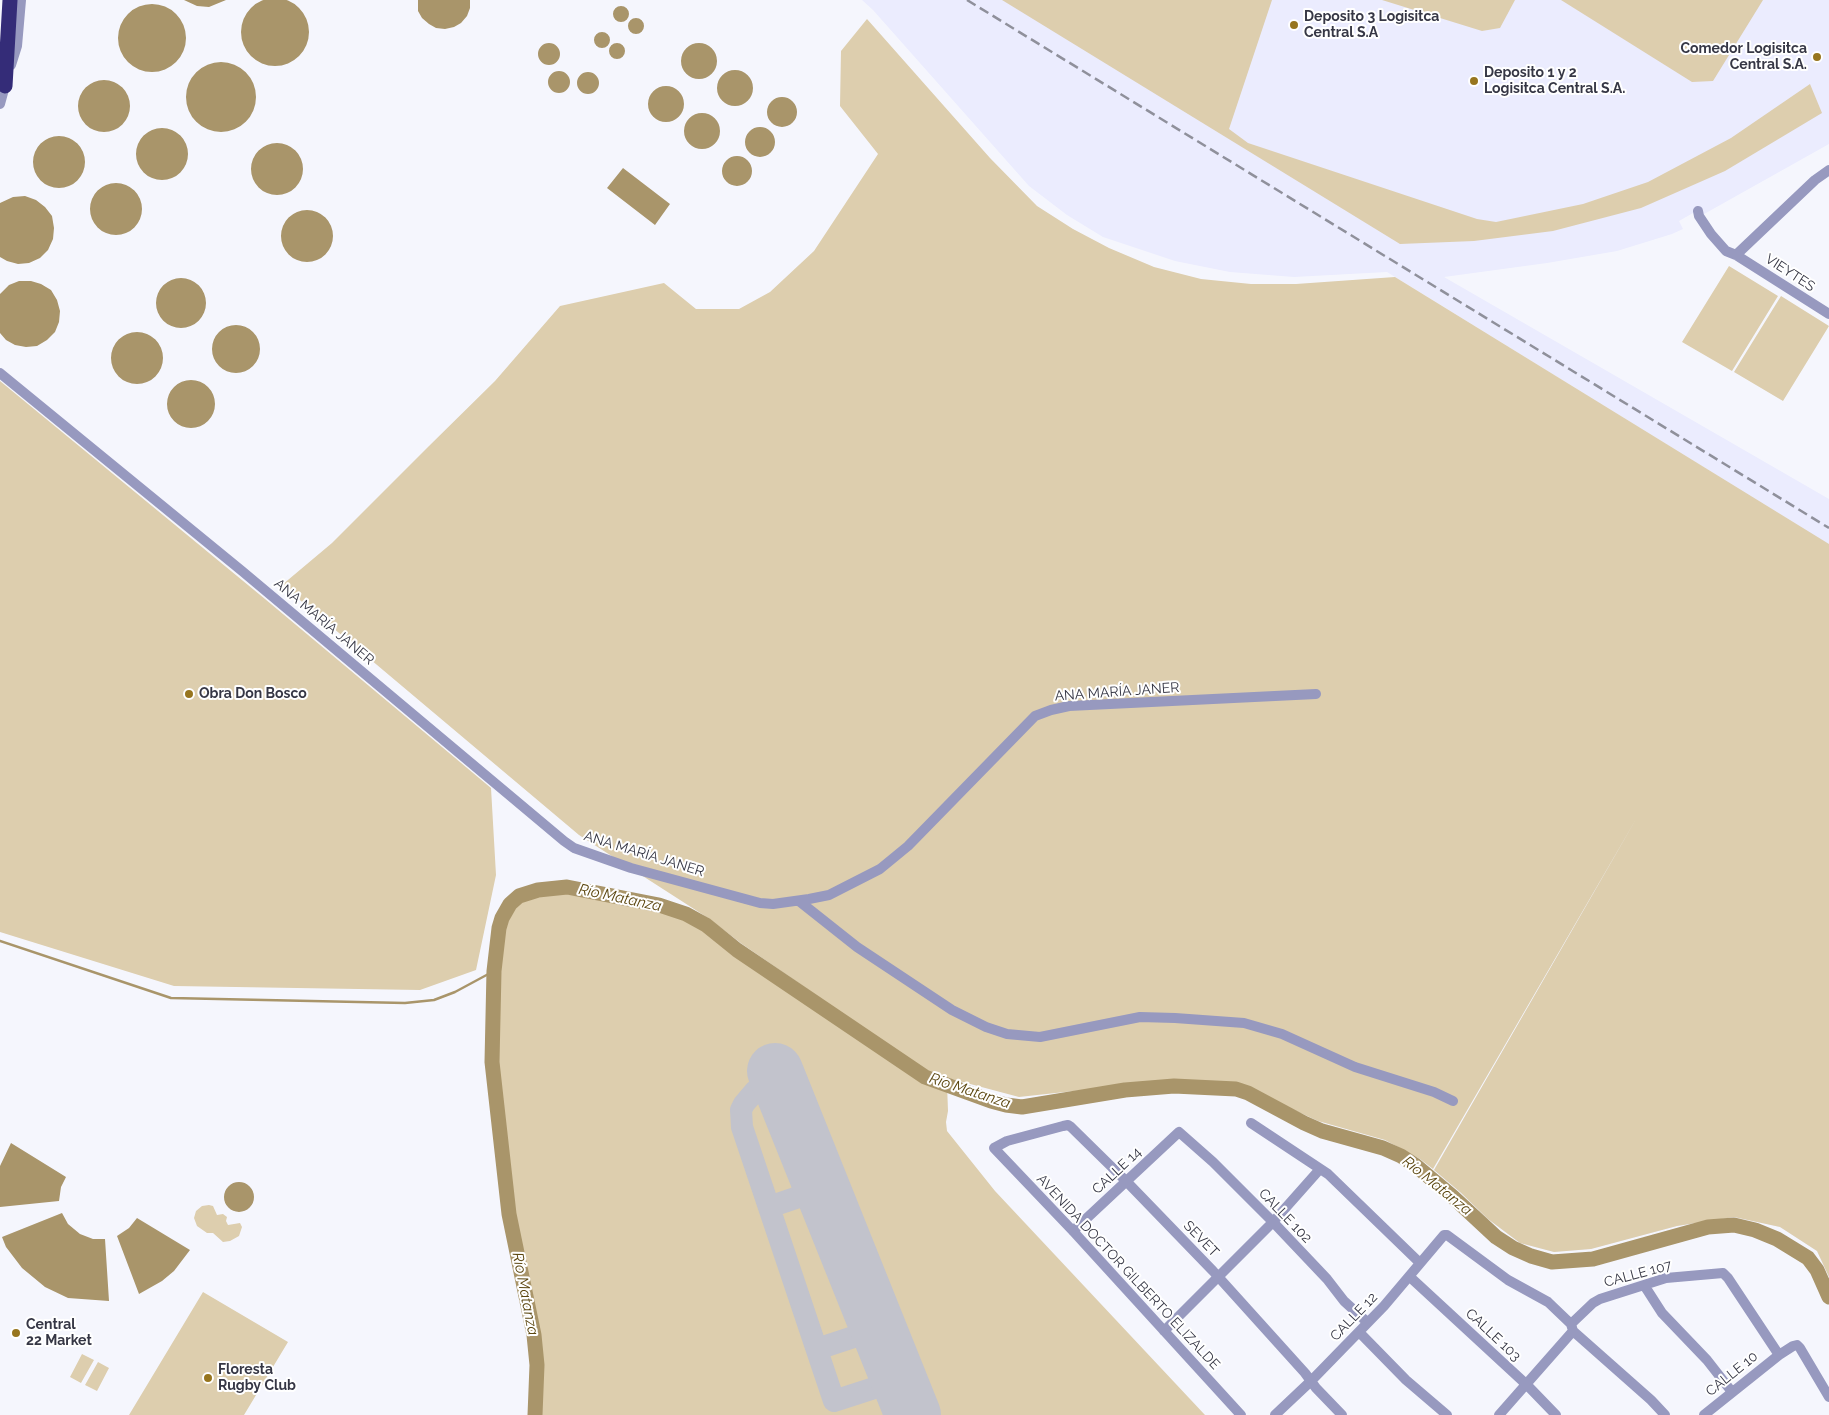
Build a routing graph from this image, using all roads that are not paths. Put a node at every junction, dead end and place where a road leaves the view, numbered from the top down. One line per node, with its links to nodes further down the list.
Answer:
1 (10, 0): 3 (highway)
2 (21, 0): 3 (street)
3 (5, 86): 4 (street)
4 (0, 104)
5 (1829, 170): 7 (street)
6 (1698, 211): 7 (street, VIEYTES)
7 (1736, 255): 8 (street, VIEYTES)
8 (1829, 314)
9 (0, 373): 11 (street, ANA MARÍA JANER)
10 (1316, 694): 11 (street, ANA MARÍA JANER)
11 (799, 900): 12 (street)
12 (1453, 1101)
13 (1251, 1123): 16 (street)
14 (1179, 1132): 17 (street, CALLE 14); 18 (street, CALLE 102)
15 (994, 1148): 17 (street, SEVET); 19 (street, AVENIDA DOCTOR GILBERTO ELIZALDE)
16 (1320, 1169): 18 (street); 20 (street)
17 (1126, 1181): 19 (street, CALLE 14); 21 (street, SEVET)
18 (1272, 1222): 21 (street); 24 (street, CALLE 102)
19 (1073, 1231): 26 (street, AVENIDA DOCTOR GILBERTO ELIZALDE)
20 (1420, 1263): 22 (street, CALLE 12); 25 (street, CALLE 12)
21 (1218, 1277): 26 (street); 29 (street, SEVET)
22 (1410, 1278): 24 (street, CALLE 12); 30 (street, CALLE 103)
23 (1644, 1285): 25 (street, CALLE 107); 28 (street, CALLE 107); 31 (street)
24 (1367, 1322): 27 (street, CALLE 12)
25 (1572, 1327): 30 (street, CALLE 107); 39 (street)
26 (1164, 1331): 33 (street, AVENIDA DOCTOR GILBERTO ELIZALDE)
27 (1359, 1332): 29 (street, CALLE 12); 36 (street)
28 (1779, 1355): 31 (street, CALLE 10); 32 (street)
29 (1311, 1381): 34 (street, CALLE 12); 35 (street, SEVET)
30 (1527, 1385): 37 (street, CALLE 107); 38 (street, CALLE 103)
31 (1732, 1392): 40 (street, CALLE 10)
32 (1829, 1398)
33 (1241, 1415)
34 (1275, 1415)
35 (1342, 1415)
36 (1447, 1415)
37 (1499, 1415)
38 (1556, 1415)
39 (1665, 1415)
40 (1704, 1415)

